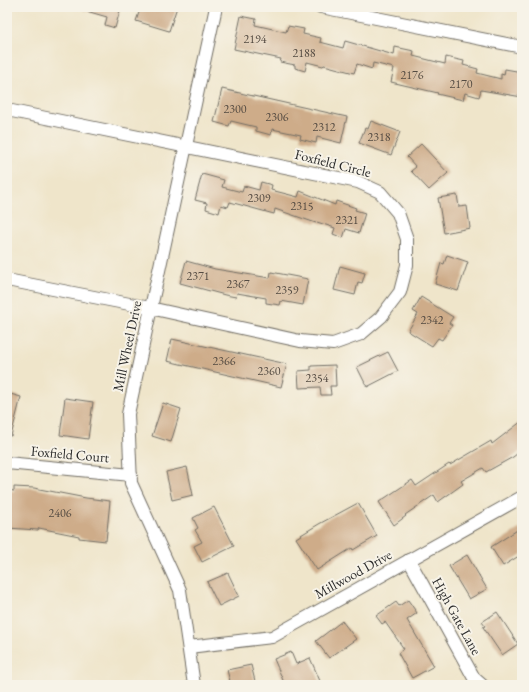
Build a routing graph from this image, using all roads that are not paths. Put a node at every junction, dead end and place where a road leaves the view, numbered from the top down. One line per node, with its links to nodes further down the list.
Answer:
1 (216, 7): 5 (street, Mill Wheel Drive)
2 (321, 7): 3 (street)
3 (522, 47)
4 (7, 110): 5 (street, Foxfield Circle)
5 (185, 146): 7 (street, Mill Wheel Drive); 7 (street, Foxfield Circle)
6 (7, 280): 7 (street, Foxfield Circle)
7 (150, 308): 9 (street, Mill Wheel Drive)
8 (7, 463): 9 (street, Foxfield Court)
9 (131, 475): 12 (street, Mill Wheel Drive)
10 (522, 497): 11 (street, Millwood Drive)
11 (409, 560): 12 (street, Millwood Drive); 14 (street, High Gate Lane)
12 (189, 647): 13 (street, Mill Wheel Drive)
13 (194, 685)
14 (482, 685)

